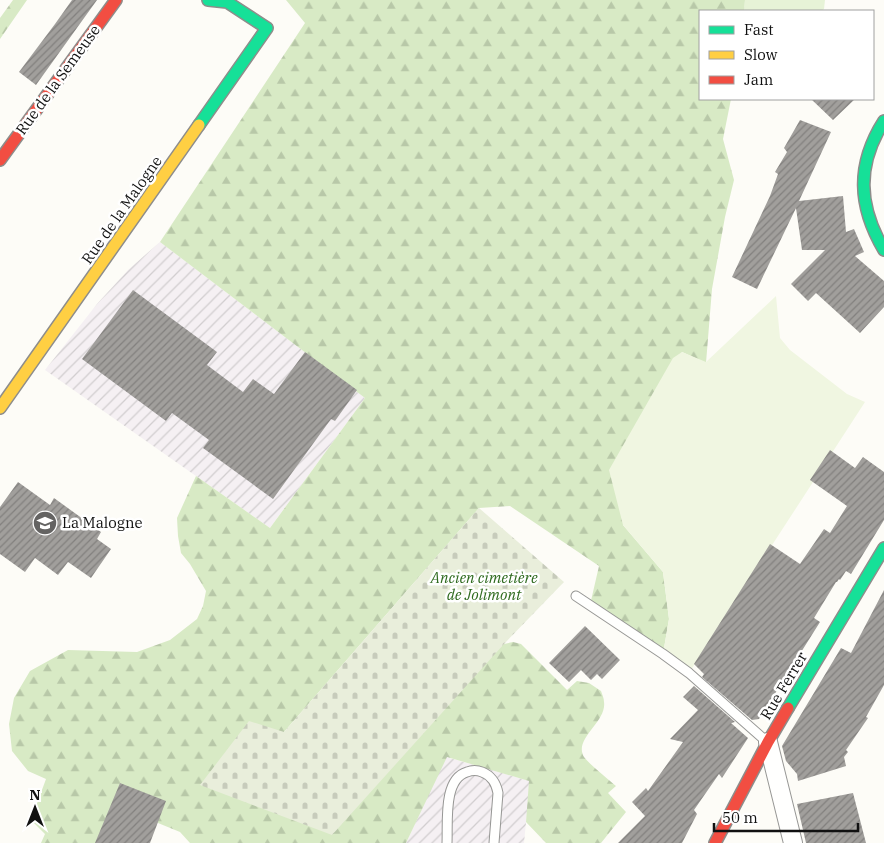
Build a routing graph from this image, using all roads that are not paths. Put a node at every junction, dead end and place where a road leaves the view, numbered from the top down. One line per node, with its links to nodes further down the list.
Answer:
1 (116, 0): 4 (street, Rue de la Semeuse)
2 (208, 0): 6 (street, Rue de la Malogne)
3 (884, 121): 5 (street)
4 (0, 160)
5 (884, 250)
6 (3, 400)
7 (884, 548): 9 (street, Rue Ferrer)
8 (576, 596): 9 (lane)
9 (768, 742): 12 (street, Rue Ferrer); 13 (street)
10 (447, 843): 11 (lane)
11 (494, 843)
12 (715, 843)
13 (793, 843)

